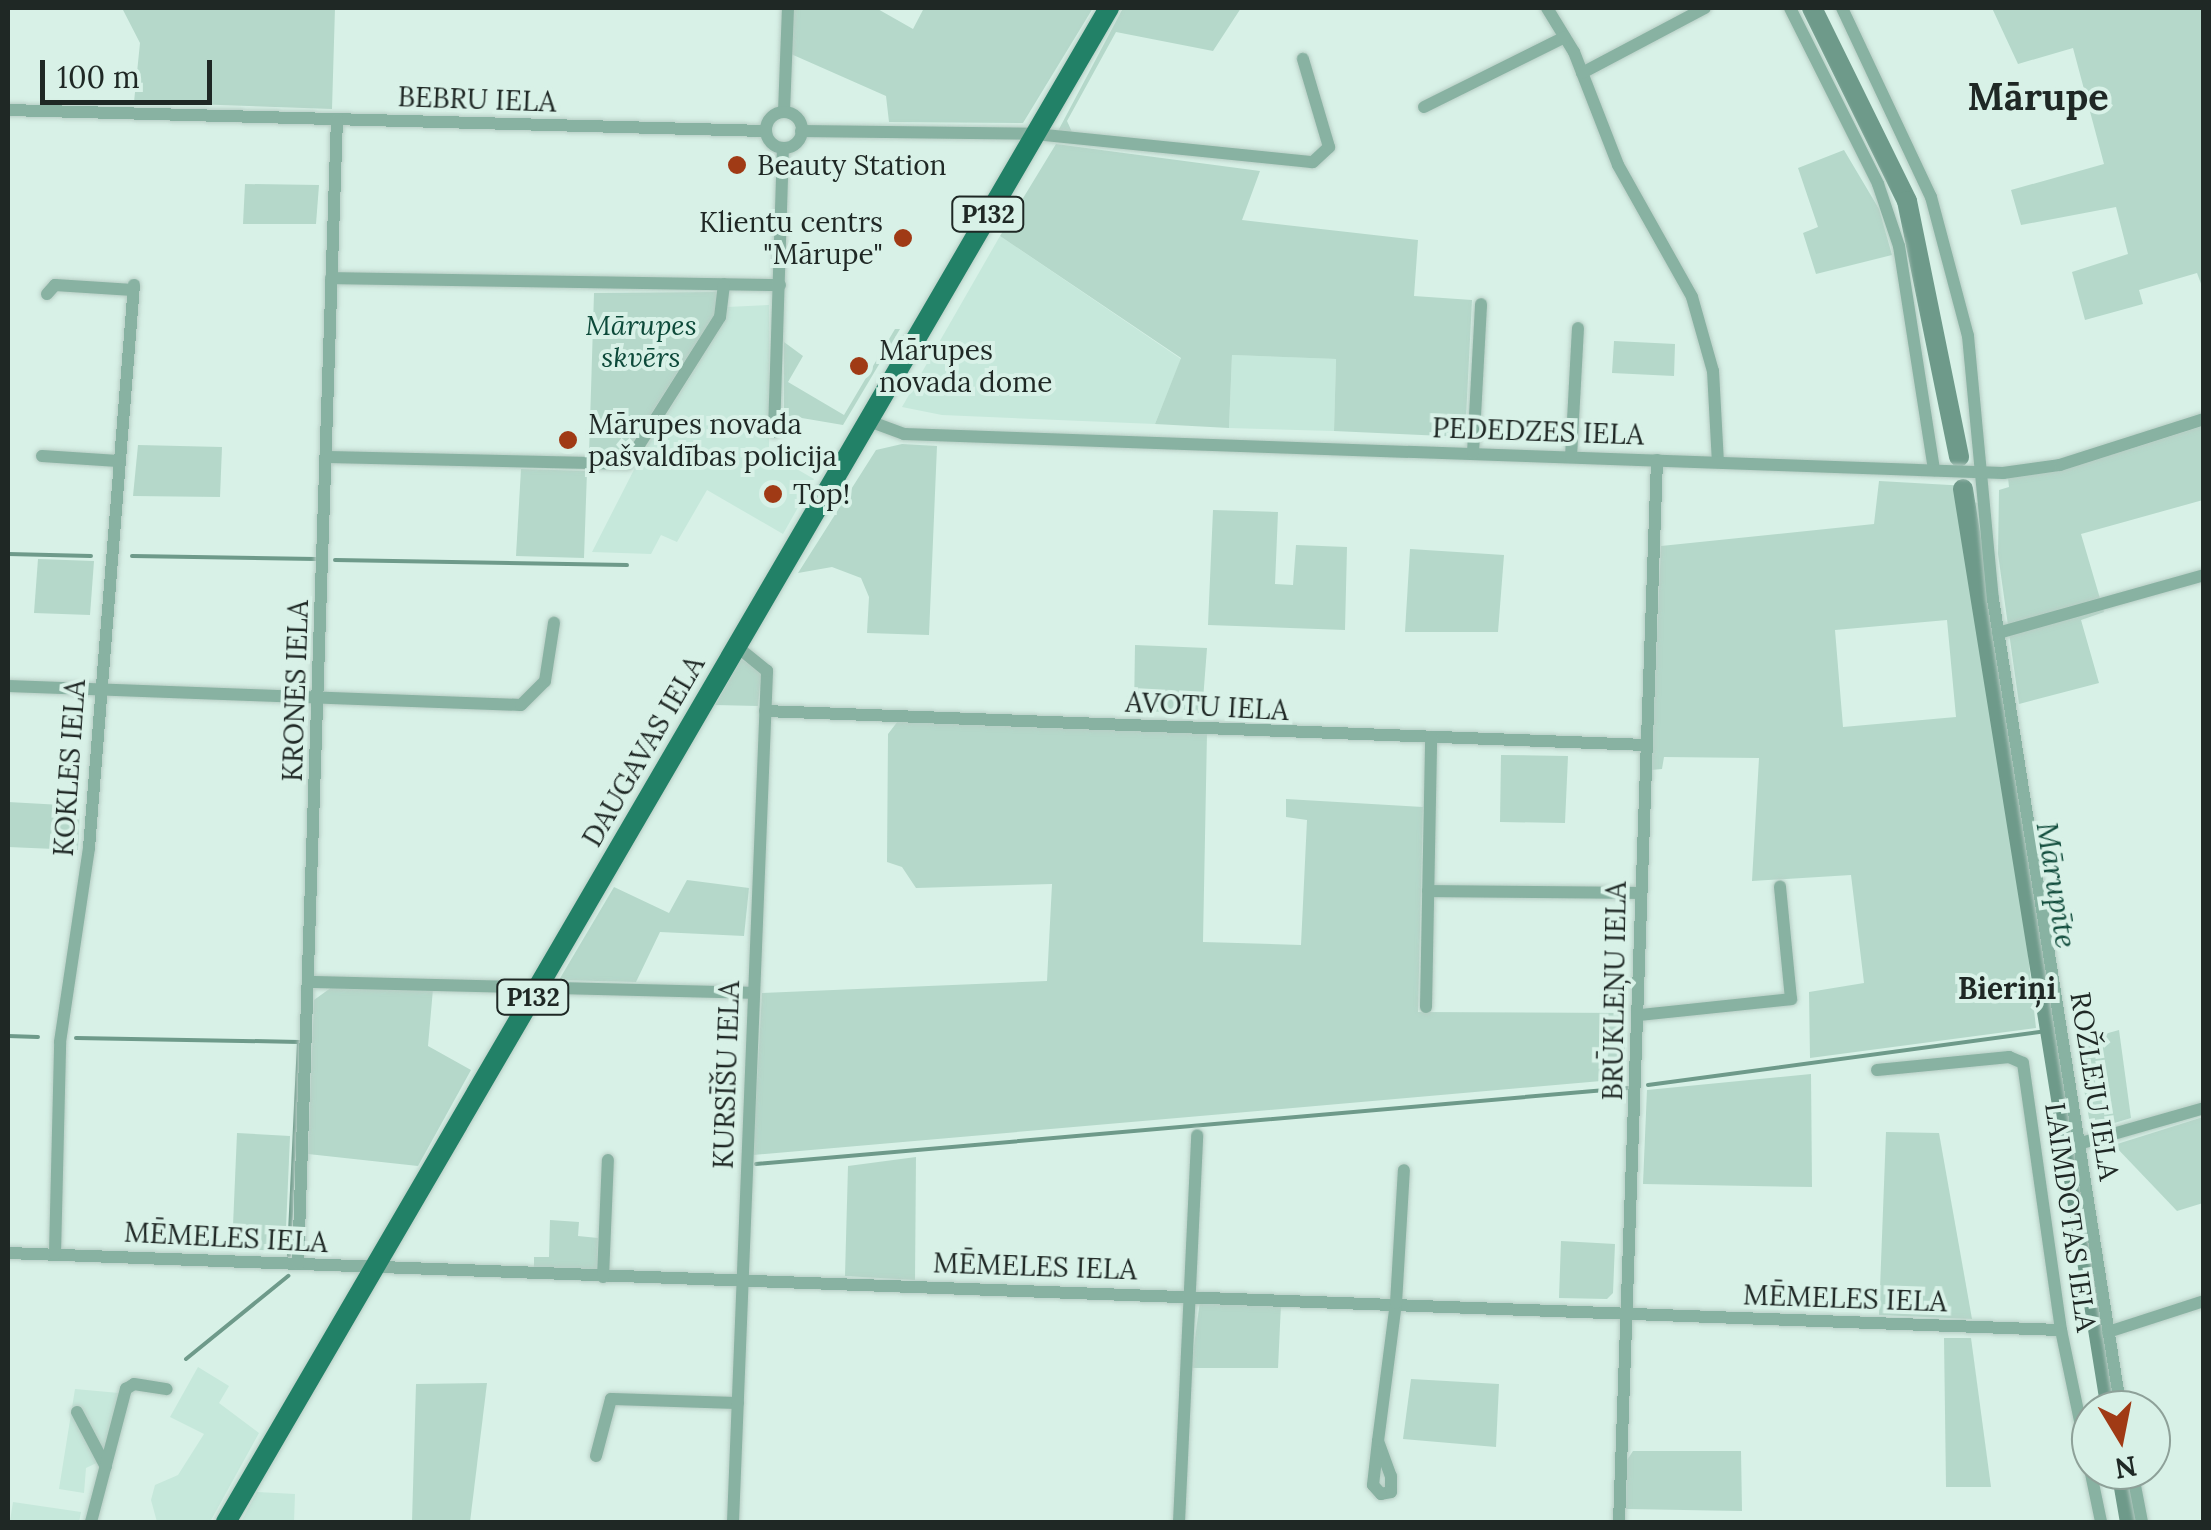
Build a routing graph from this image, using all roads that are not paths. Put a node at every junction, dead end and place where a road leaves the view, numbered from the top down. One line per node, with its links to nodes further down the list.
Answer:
1 (788, 8): 12 (street)
2 (1109, 8): 16 (main road, DAUGAVAS IELA / P132)
3 (1547, 8): 7 (street)
4 (1705, 8): 9 (street)
5 (1790, 8): 34 (street)
6 (1842, 8): 35 (street, ROŽLEJU IELA)
7 (1565, 37): 9 (street); 10 (street)
8 (1303, 60): 16 (street)
9 (1582, 73): 33 (street)
10 (1424, 107)
11 (8, 110): 13 (street, BEBRU IELA)
12 (784, 112): 14 (street); 15 (street)
13 (337, 120): 14 (street, BEBRU IELA); 18 (street, KRONES IELA)
14 (766, 131): 17 (street)
15 (802, 131): 16 (street); 17 (street)
16 (1035, 134): 25 (main road, DAUGAVAS IELA / P132)
17 (783, 148): 20 (street)
18 (331, 278): 19 (street); 30 (street, KRONES IELA)
19 (724, 284): 20 (street); 30 (street)
20 (780, 285): 26 (street)
21 (47, 294): 31 (street, KOKLES IELA)
22 (1481, 304): 27 (street)
23 (1578, 328): 29 (street)
24 (2204, 419): 35 (street, PEDEDZES IELA)
25 (866, 420): 27 (street, PEDEDZES IELA); 39 (main road, DAUGAVAS IELA / P132)
26 (774, 432)
27 (1474, 453): 29 (street, PEDEDZES IELA)
28 (42, 456): 31 (street)
29 (1571, 456): 32 (street, PEDEDZES IELA)
30 (328, 457): 42 (street, KRONES IELA)
31 (118, 460): 41 (street, KOKLES IELA)
32 (1657, 460): 33 (street, PEDEDZES IELA); 45 (street, BRŪKLEŅU IELA)
33 (1718, 462): 34 (street, PEDEDZES IELA)
34 (1934, 470): 35 (street, PEDEDZES IELA)
35 (1985, 472): 38 (street, ROŽLEJU IELA)
36 (2204, 574): 38 (street)
37 (554, 623): 42 (street)
38 (1998, 633): 57 (street, ROŽLEJU IELA)
39 (735, 645): 43 (street, KURSĪŠU IELA); 50 (main road, DAUGAVAS IELA / P132)
40 (8, 686): 41 (street)
41 (100, 688): 42 (street); 61 (street, KOKLES IELA)
42 (319, 693): 49 (street, KRONES IELA)
43 (765, 711): 44 (street, AVOTU IELA); 51 (street, KURSĪŠU IELA)
44 (1431, 738): 45 (street, AVOTU IELA); 47 (street)
45 (1645, 746): 48 (street, BRŪKLEŅU IELA)
46 (1780, 887): 53 (street)
47 (1428, 890): 48 (street); 52 (street)
48 (1642, 893): 53 (street, BRŪKLEŅU IELA)
49 (310, 982): 50 (street); 62 (street, KRONES IELA)
50 (540, 985): 51 (street); 63 (main road, DAUGAVAS IELA / P132)
51 (754, 993): 65 (street, KURSĪŠU IELA)
52 (1426, 1008)
53 (1640, 1014): 69 (street, BRŪKLEŅU IELA)
54 (1877, 1070): 70 (street, LAIMDOTAS IELA)
55 (2204, 1108): 57 (street)
56 (1196, 1135): 66 (street)
57 (2078, 1144): 71 (street, ROŽLEJU IELA)
58 (608, 1160): 64 (street)
59 (1404, 1170): 68 (street)
60 (8, 1253): 61 (street, MĒMELES IELA)
61 (55, 1254): 62 (street, MĒMELES IELA)
62 (298, 1264): 63 (street, MĒMELES IELA)
63 (373, 1270): 64 (street, MĒMELES IELA); 81 (main road, DAUGAVAS IELA / P132)
64 (603, 1277): 65 (street, MĒMELES IELA)
65 (743, 1283): 66 (street, MĒMELES IELA); 74 (street, KURSĪŠU IELA)
66 (1189, 1296): 68 (street, MĒMELES IELA); 83 (street)
67 (2204, 1302): 71 (street)
68 (1396, 1304): 69 (street, MĒMELES IELA); 76 (street)
69 (1627, 1314): 70 (street, MĒMELES IELA); 84 (street, BRŪKLEŅU IELA)
70 (2061, 1330): 85 (street, LAIMDOTAS IELA)
71 (2108, 1332): 73 (street, ROŽLEJU IELA)
72 (168, 1389): 78 (street)
73 (2118, 1390)
74 (738, 1404): 77 (street); 82 (street, KURSĪŠU IELA)
75 (77, 1412): 78 (street)
76 (1378, 1441)
77 (596, 1456)
78 (106, 1466): 80 (street)
79 (2136, 1490): 86 (street)
80 (92, 1522)
81 (226, 1522)
82 (733, 1522)
83 (1179, 1522)
84 (1620, 1522)
85 (2101, 1522)
86 (2142, 1522)

